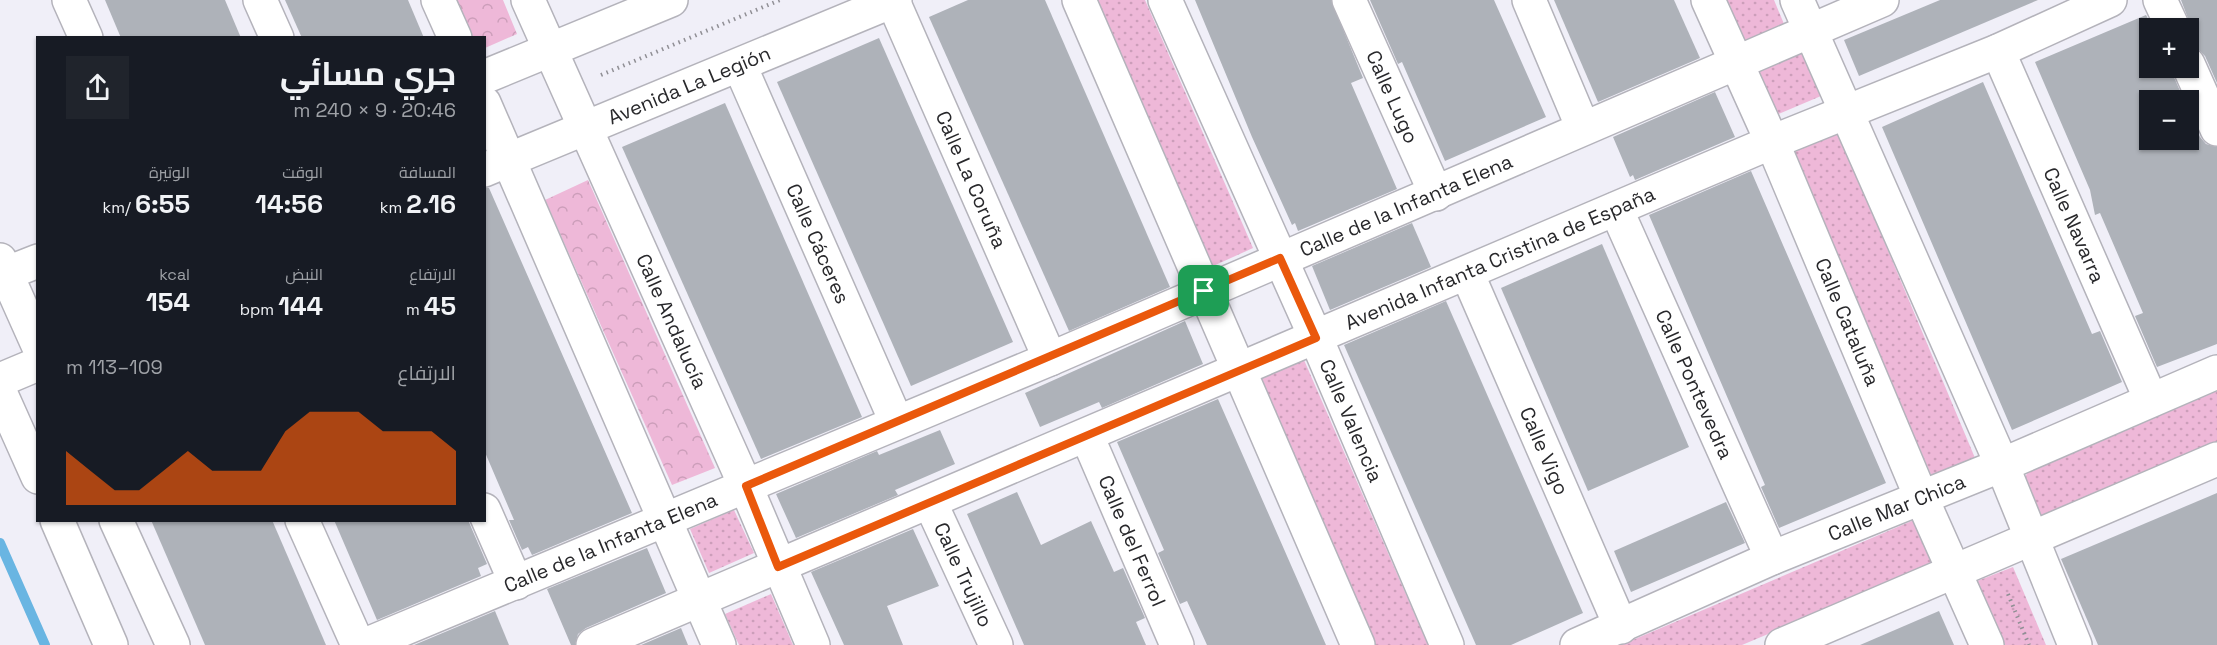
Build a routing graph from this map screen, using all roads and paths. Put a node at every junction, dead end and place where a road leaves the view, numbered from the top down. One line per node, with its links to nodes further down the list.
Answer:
1 (69, 0): 18 (street)
2 (260, 0): 19 (street)
3 (438, 0): 20 (street)
4 (528, 0): 21 (street, Calle Andalucía)
5 (671, 0): 21 (street)
6 (780, 0): 27 (path)
7 (1079, 0): 41 (street)
8 (1165, 0): 37 (street, Calle Valencia)
9 (1349, 0): 35 (street, Calle Lugo)
10 (1529, 0): 31 (street)
11 (1708, 0): 23 (street, Calle Cataluña)
12 (1882, 0): 16 (street, Calle de la Infanta Elena)
13 (2110, 0): 22 (street, Avenida Infanta Cristina de España)
14 (2160, 0): 17 (street)
15 (894, 1): 24 (street, Avenida La Legión); 44 (street, Calle La Coruña)
16 (1804, 15): 23 (street, Calle de la Infanta Elena); 28 (street)
17 (2168, 18)
18 (85, 36)
19 (276, 36)
20 (454, 36)
21 (550, 50): 25 (street); 27 (street, Calle Andalucía)
22 (1998, 51): 28 (street, Avenida Infanta Cristina de España); 50 (street, Calle Navarra)
23 (1735, 63): 31 (street, Calle de la Infanta Elena); 33 (street, Calle Cataluña)
24 (740, 66): 30 (street, Avenida La Legión); 51 (street, Calle Cáceres)
25 (486, 76)
26 (2194, 78): 32 (street)
27 (568, 89): 30 (street, Calle Andalucía)
28 (1845, 112): 33 (street, Avenida Infanta Cristina de España); 54 (street)
29 (486, 113): 34 (street)
30 (584, 127): 34 (street, Avenida La Legión); 56 (street, Calle Andalucía)
31 (1583, 128): 35 (street, Calle de la Infanta Elena)
32 (2217, 129)
33 (1772, 142): 36 (street, Avenida Infanta Cristina de España); 57 (street, Calle Cataluña)
34 (497, 165): 60 (street)
35 (1436, 194): 37 (street, Calle de la Infanta Elena)
36 (1616, 209): 40 (street, Avenida Infanta Cristina de España); 65 (street, Calle Pontevedra)
37 (1280, 258): 41 (street, Calle de la Infanta Elena); 42 (street, Calle Valencia)
38 (36, 262): 39 (street)
39 (2, 270): 43 (street)
40 (1467, 273): 42 (street, Avenida Infanta Cristina de España); 73 (street, Calle Vigo)
41 (1204, 291): 44 (street, Calle de la Infanta Elena); 46 (street)
42 (1316, 338): 46 (street, Avenida Infanta Cristina de España); 85 (street, Calle Valencia)
43 (36, 341)
44 (1050, 359): 51 (street, Calle de la Infanta Elena)
45 (36, 365): 48 (street)
46 (1240, 371): 52 (street, Avenida Infanta Cristina de España); 84 (street)
47 (2217, 372): 50 (street, Calle Mar Chica)
48 (0, 380)
49 (0, 392): 55 (street)
50 (2151, 400): 54 (street, Calle Mar Chica)
51 (896, 421): 56 (street, Calle de la Infanta Elena)
52 (1087, 436): 58 (street, Avenida Infanta Cristina de España); 83 (street, Calle del Ferrol)
53 (2217, 459): 64 (street)
54 (2002, 465): 57 (street, Calle Mar Chica); 64 (street)
55 (36, 473)
56 (746, 486): 60 (street, Calle de la Infanta Elena); 66 (street, Calle Andalucía)
57 (1921, 497): 65 (street, Calle Mar Chica); 67 (street, Calle Cataluña)
58 (930, 502): 66 (street, Avenida Infanta Cristina de España); 82 (street, Calle Trujillo)
59 (486, 514): 69 (street)
60 (663, 518): 69 (street, Calle de la Infanta Elena); 71 (street)
61 (58, 522): 75 (street)
62 (118, 522): 76 (street)
63 (304, 522): 77 (street)
64 (2033, 538): 67 (street); 68 (street)
65 (1772, 558): 73 (street, Calle Mar Chica)
66 (778, 567): 71 (street, Avenida Infanta Cristina de España); 81 (street, Calle Andalucía)
67 (1955, 570): 72 (street, Calle Cataluña); 74 (street)
68 (2048, 578): 70 (path); 89 (street)
69 (516, 582): 78 (street, Calle de la Infanta Elena)
70 (2008, 594): 72 (path); 88 (path)
71 (699, 600): 79 (street, Avenida Infanta Cristina de España); 80 (street)
72 (1971, 608): 87 (street, Calle Cataluña)
73 (1621, 627): 86 (street, Calle Mar Chica)
74 (1785, 644)
75 (111, 645)
76 (173, 645)
77 (358, 645)
78 (365, 645)
79 (593, 645)
80 (718, 645)
81 (813, 645)
82 (996, 645)
83 (1177, 645)
84 (1358, 645)
85 (1447, 645)
86 (1577, 645)
87 (1987, 645)
88 (2029, 645)
89 (2074, 645)

